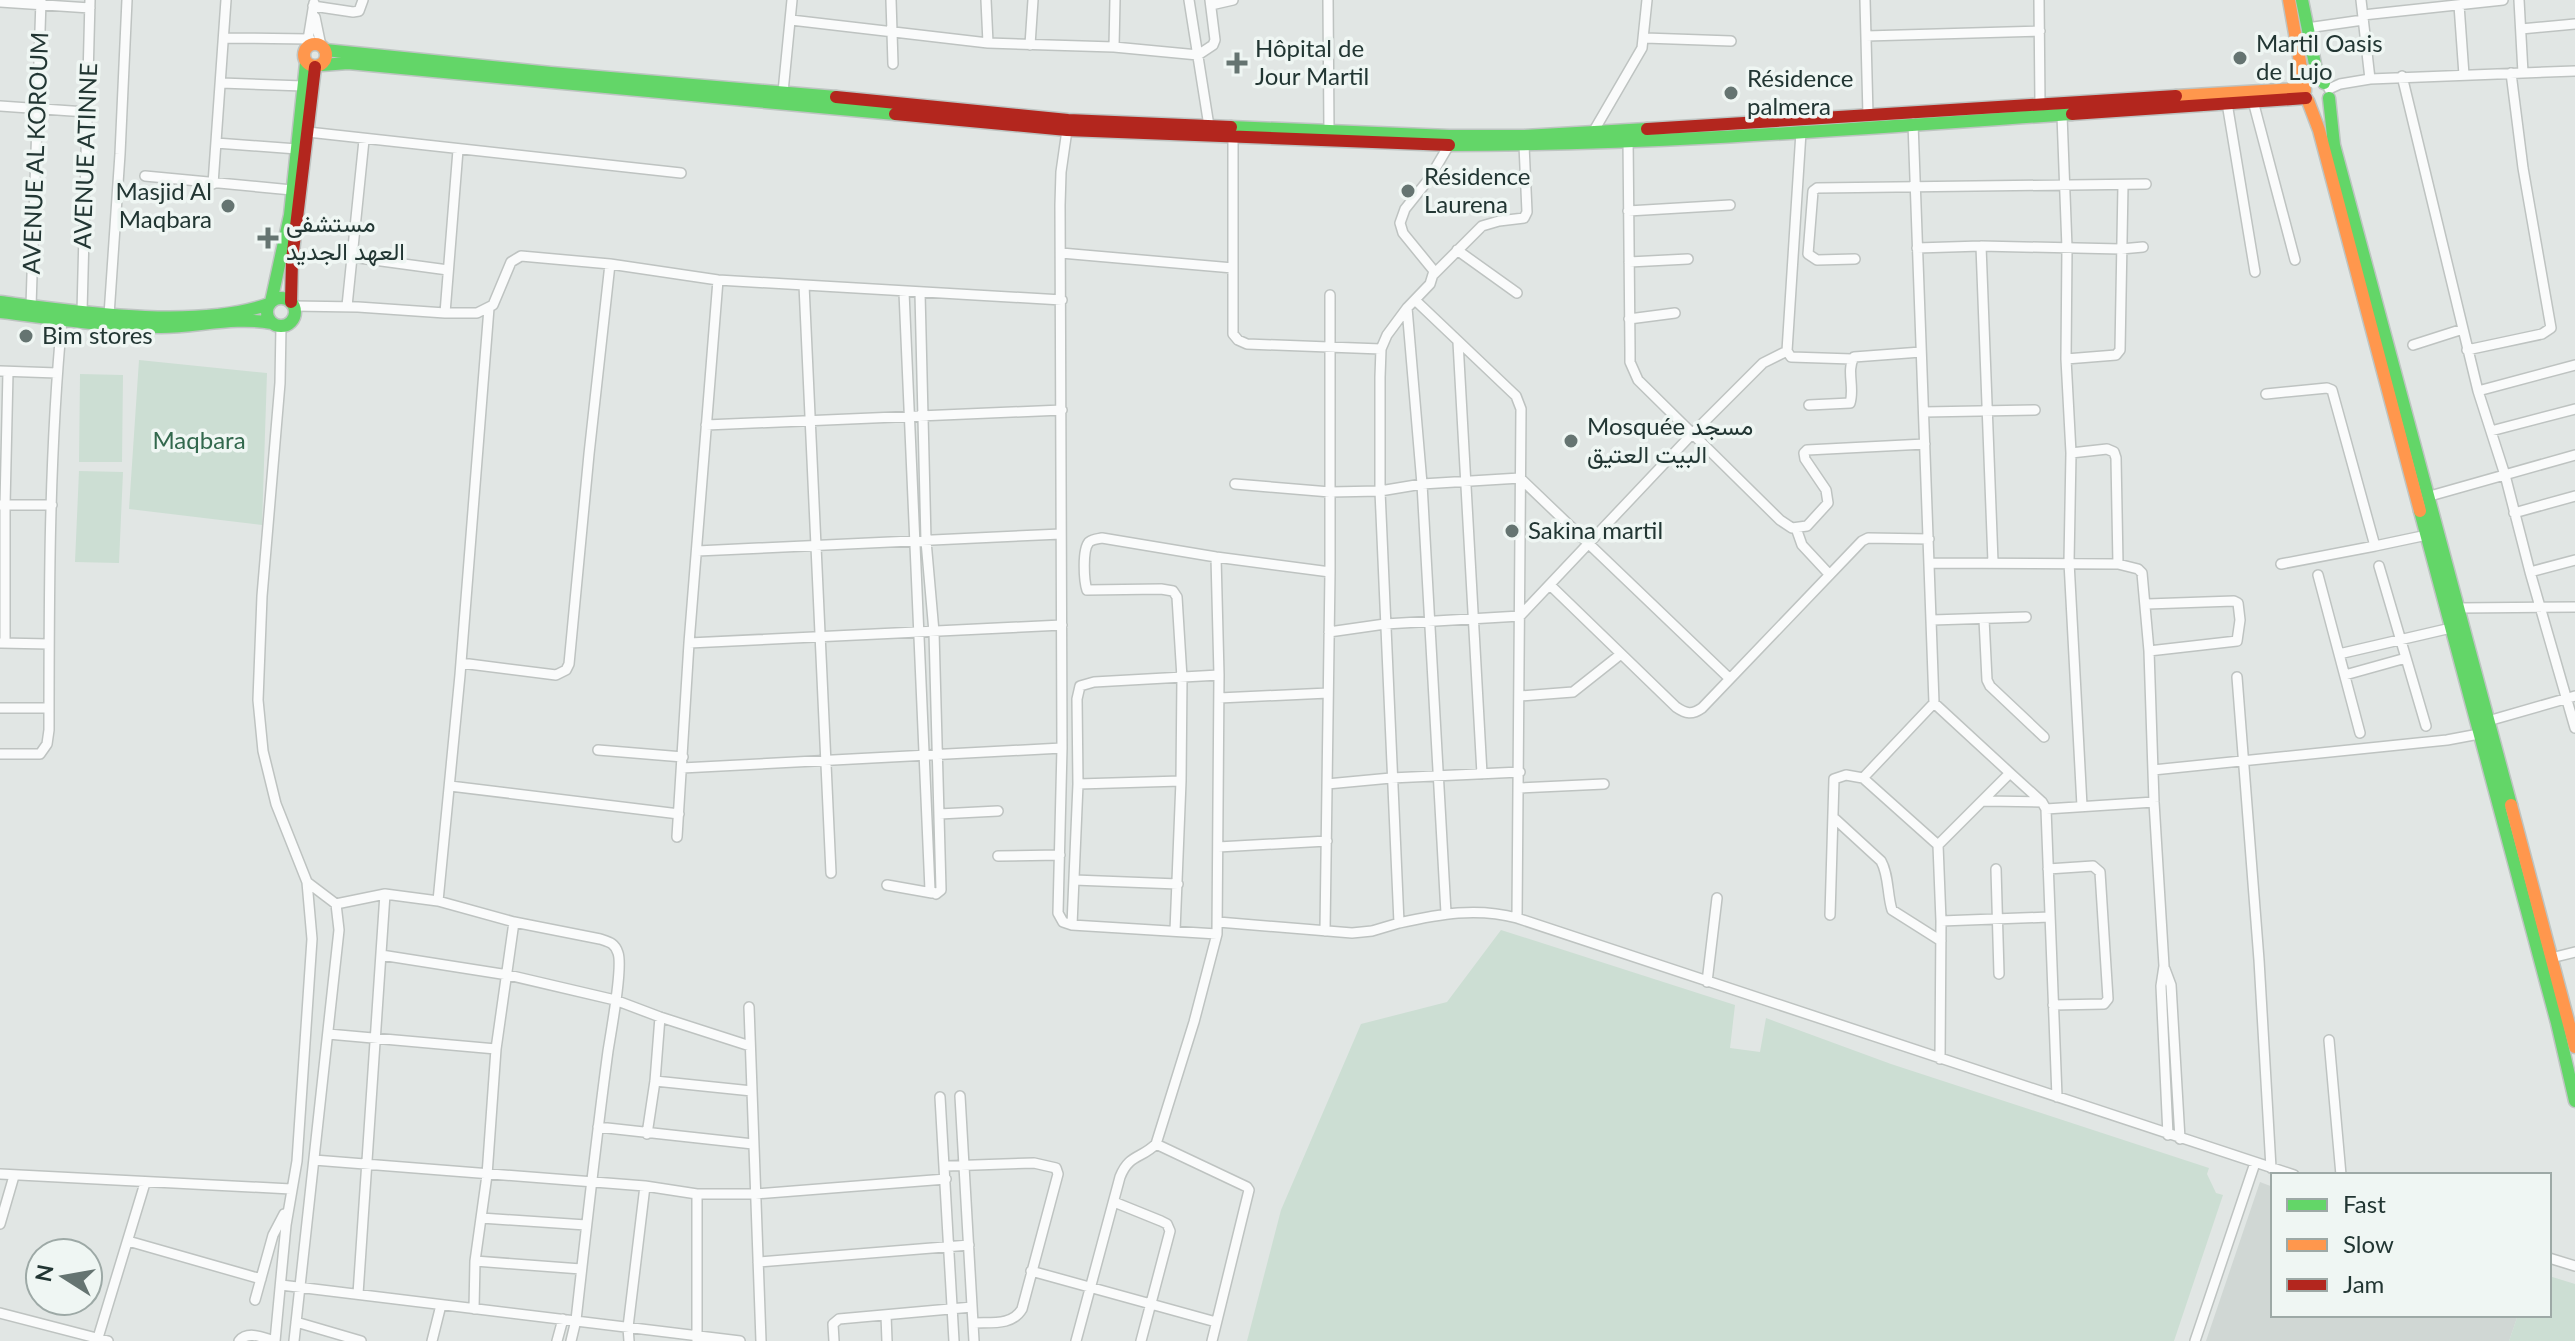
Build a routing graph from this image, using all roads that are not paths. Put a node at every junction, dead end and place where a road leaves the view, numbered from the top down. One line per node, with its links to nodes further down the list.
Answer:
1 (127, 0): 124 (street)
2 (226, 0): 34 (street)
3 (363, 0): 24 (street)
4 (792, 0): 27 (street)
5 (891, 0): 32 (street)
6 (986, 0): 37 (street)
7 (1033, 0): 39 (street)
8 (1115, 0): 40 (street)
9 (1189, 0): 41 (street)
10 (1233, 0): 22 (street)
11 (1328, 0): 66 (street)
12 (1647, 0): 35 (street)
13 (1865, 0): 33 (street)
14 (2039, 0): 31 (street)
15 (2289, 0): 54 (street)
16 (2302, 0): 29 (street)
17 (2361, 0): 26 (street)
18 (2503, 0): 25 (street)
19 (2519, 0): 30 (street)
20 (0, 2): 21 (street)
21 (41, 2): 23 (street); 59 (street, AVENUE AL KOROUM)
22 (1210, 2): 41 (street)
23 (90, 4): 60 (street, AVENUE ATINNE)
24 (313, 5): 38 (street)
25 (2459, 5): 26 (street); 47 (street)
26 (2363, 17): 29 (street); 49 (street)
27 (791, 20): 32 (street); 53 (street)
28 (2575, 24): 30 (street)
29 (2307, 28): 52 (street)
30 (2521, 29): 46 (street)
31 (2040, 31): 33 (street); 57 (street)
32 (893, 33): 37 (street); 42 (street)
33 (1866, 36): 61 (street)
34 (224, 38): 38 (street); 50 (street)
35 (1645, 38): 36 (street); 69 (street)
36 (1731, 41)
37 (988, 43): 39 (street)
38 (316, 45): 43 (street); 43 (street); 53 (street)
39 (1030, 45): 40 (street)
40 (1114, 47): 41 (street)
41 (1198, 55): 64 (street)
42 (893, 64)
43 (314, 65): 51 (street); 65 (street); 67 (street)
44 (2575, 71): 46 (street)
45 (2511, 73): 46 (street); 47 (street); 133 (street)
46 (2523, 73)
47 (2464, 75): 48 (street)
48 (2402, 76): 49 (street); 128 (street)
49 (2370, 79): 52 (street)
50 (221, 83): 51 (street); 73 (street)
51 (303, 86): 76 (street)
52 (2327, 90): 54 (street); 54 (street); 165 (street)
53 (783, 92): 64 (street)
54 (2306, 95): 55 (street); 57 (street); 172 (street)
55 (2253, 101): 56 (street); 98 (street)
56 (2227, 103): 62 (street); 103 (street)
57 (2040, 104): 61 (street)
58 (0, 106): 59 (street)
59 (37, 109): 60 (street); 116 (street, AVENUE AL KOROUM)
60 (86, 112): 121 (street, AVENUE ATINNE)
61 (1868, 115): 69 (street)
62 (2062, 115): 63 (street); 81 (street)
63 (1913, 123): 68 (street); 84 (street)
64 (1209, 126): 66 (street)
65 (1067, 130): 70 (street); 94 (street)
66 (1329, 131): 69 (street)
67 (308, 132): 72 (street); 115 (street)
68 (1801, 132): 71 (street); 134 (street)
69 (1592, 136): 71 (street); 75 (street)
70 (1233, 137): 74 (street); 101 (street)
71 (1628, 138): 87 (street)
72 (364, 140): 77 (street); 95 (street)
73 (216, 143): 76 (street); 80 (street)
74 (1449, 145): 75 (street); 104 (street)
75 (1524, 145): 93 (street)
76 (297, 149): 85 (street)
77 (458, 150): 78 (street); 102 (street)
78 (681, 173)
79 (145, 176): 80 (street)
80 (213, 184): 85 (street)
81 (2065, 184): 83 (street); 84 (street); 91 (street)
82 (2146, 184): 83 (street)
83 (2123, 185): 92 (street)
84 (1915, 187): 90 (street); 97 (street)
85 (292, 190): 114 (street)
86 (1730, 205): 87 (street)
87 (1628, 211): 99 (street)
88 (1981, 246): 90 (street); 91 (street); 148 (street)
89 (2143, 247): 92 (street)
90 (1917, 248): 135 (street)
91 (2067, 248): 92 (street); 137 (street)
92 (2121, 249): 137 (street)
93 (1457, 250): 104 (street); 109 (street)
94 (1061, 253): 101 (street); 111 (street)
95 (352, 257): 102 (street); 117 (street)
96 (1688, 259): 99 (street)
97 (1855, 259)
98 (2295, 260)
99 (1629, 262): 126 (street)
100 (610, 264): 105 (street); 118 (street); 218 (street)
101 (1233, 268): 131 (street)
102 (448, 270): 122 (street)
103 (2255, 272)
104 (1433, 275): 112 (street)
105 (718, 280): 106 (street); 152 (street)
106 (804, 285): 107 (street); 151 (street)
107 (904, 292): 108 (street); 150 (street)
108 (920, 293): 111 (street); 149 (street)
109 (1517, 293)
110 (1330, 295): 131 (street)
111 (1062, 300): 145 (street)
112 (1415, 300): 119 (street); 129 (street)
113 (0, 302): 116 (street)
114 (270, 303): 115 (street); 124 (street); 127 (street)
115 (292, 304): 117 (street); 127 (street)
116 (31, 306): 121 (street)
117 (347, 306): 122 (street)
118 (489, 308): 122 (street); 218 (street)
119 (1407, 308): 132 (street); 162 (street)
120 (0, 312): 125 (street)
121 (82, 312): 124 (street)
122 (445, 313)
123 (1675, 313): 126 (street)
124 (109, 315)
125 (62, 319): 127 (street); 140 (street)
126 (1629, 319): 154 (street)
127 (277, 324): 277 (street)
128 (2463, 329): 130 (street); 133 (street)
129 (1458, 342): 159 (street); 160 (street)
130 (2413, 345)
131 (1332, 347): 132 (street); 164 (street)
132 (1381, 349): 163 (street)
133 (2467, 350): 141 (street)
134 (1787, 351): 136 (street); 154 (street)
135 (1921, 352): 136 (street); 147 (street)
136 (1852, 359): 143 (street)
137 (2066, 359): 156 (street)
138 (2575, 365): 141 (street)
139 (4, 372): 140 (street); 167 (street)
140 (57, 373): 168 (street)
141 (2478, 391): 153 (street)
142 (2266, 394): 178 (street)
143 (1809, 405)
144 (2575, 409): 153 (street)
145 (1062, 410): 149 (street); 171 (street)
146 (2035, 410): 148 (street)
147 (1924, 412): 148 (street); 155 (street)
148 (1987, 412): 182 (street)
149 (922, 416): 150 (street); 175 (street)
150 (908, 417): 151 (street); 174 (street)
151 (810, 421): 152 (street); 177 (street)
152 (706, 425): 179 (street)
153 (2491, 431): 158 (street)
154 (1693, 433): 170 (street); 176 (street)
155 (1925, 444): 170 (street); 173 (street)
156 (2071, 453): 183 (street); 185 (street)
157 (2575, 455): 158 (street)
158 (2505, 475): 165 (street); 169 (street)
159 (1520, 478): 160 (street); 176 (street); 197 (street)
160 (1466, 481): 162 (street); 199 (street)
161 (1235, 484): 164 (street)
162 (1422, 484): 163 (street); 202 (street)
163 (1380, 491): 164 (street); 203 (street)
164 (1330, 492): 188 (street)
165 (2430, 496): 196 (street)
166 (2575, 496): 169 (street)
167 (2, 505): 168 (street); 211 (street)
168 (52, 505): 213 (street)
169 (2514, 513): 189 (street)
170 (1796, 528): 190 (street)
171 (1061, 534): 175 (street); 204 (street)
172 (2427, 535): 178 (street); 205 (street)
173 (1929, 539): 184 (street); 190 (street)
174 (913, 541): 175 (street); 177 (street); 206 (street)
175 (926, 541): 207 (street)
176 (1588, 543): 192 (street); 223 (street)
177 (816, 546): 179 (street); 209 (street)
178 (2375, 546): 186 (street)
179 (697, 551): 212 (street)
180 (1216, 557): 188 (street); 219 (street); 222 (street)
181 (2575, 560): 189 (street)
182 (1993, 562): 183 (street); 184 (street)
183 (2069, 562): 185 (street); 262 (street)
184 (1930, 563): 201 (street)
185 (2118, 564): 193 (street)
186 (2281, 564)
187 (2379, 566): 210 (street)
188 (1330, 572): 208 (street)
189 (2530, 572): 194 (street)
190 (1829, 574): 223 (street)
191 (2318, 575): 216 (street)
192 (1550, 585): 197 (street); 215 (street)
193 (2147, 604): 214 (street); 214 (street)
194 (2541, 607): 195 (street); 196 (street); 226 (street)
195 (2575, 607)
196 (2459, 608): 231 (street)
197 (1520, 616): 199 (street); 225 (street)
198 (2026, 617): 200 (street)
199 (1472, 619): 202 (street); 249 (street)
200 (1984, 619): 201 (street); 236 (street)
201 (1932, 620): 228 (street)
202 (1430, 622): 203 (street); 250 (street)
203 (1385, 624): 208 (street); 251 (street)
204 (1062, 625): 207 (street); 237 (street)
205 (2451, 628): 210 (street); 235 (street)
206 (919, 632): 207 (street); 209 (street); 240 (street)
207 (934, 632): 241 (street)
208 (1329, 632): 224 (street)
209 (820, 637): 212 (street); 243 (street)
210 (2401, 641): 216 (street); 217 (street)
211 (2, 643): 213 (street)
212 (689, 643): 242 (street)
213 (49, 644): 230 (street)
214 (2149, 651): 246 (street)
215 (1621, 654): 223 (street); 225 (street)
216 (2339, 654): 220 (street)
217 (2406, 658): 220 (street); 232 (street)
218 (461, 663): 257 (street)
219 (1219, 675): 222 (street); 227 (street)
220 (2345, 675): 234 (street)
221 (2237, 677): 244 (street)
222 (1182, 678): 253 (street); 254 (street)
223 (1729, 678)
224 (1328, 693): 227 (street); 255 (street)
225 (1520, 696): 247 (street)
226 (2571, 697): 231 (street); 233 (street)
227 (1219, 698): 270 (street)
228 (1934, 703): 248 (street); 252 (street)
229 (0, 708): 230 (street)
230 (49, 708): 239 (street)
231 (2488, 721): 301 (street)
232 (2426, 726)
233 (2575, 728)
234 (2360, 733)
235 (2479, 734): 244 (street); 322 (street)
236 (2044, 737)
237 (1062, 748): 241 (street); 271 (street)
238 (598, 750): 242 (street)
239 (0, 754)
240 (925, 755): 241 (street); 243 (street); 280 (street)
241 (938, 755): 265 (street)
242 (683, 757): 245 (street)
243 (826, 761): 245 (street); 275 (street)
244 (2243, 762): 246 (street); 334 (street)
245 (682, 768): 264 (street)
246 (2153, 770): 260 (street)
247 (1520, 772): 249 (street); 258 (street)
248 (2010, 773): 259 (street); 261 (street)
249 (1482, 774): 250 (street)
250 (1438, 776): 251 (street); 285 (street)
251 (1391, 778): 255 (street); 293 (street)
252 (1863, 778): 266 (street); 269 (street)
253 (1181, 781): 254 (street); 278 (street)
254 (1078, 784): 276 (street)
255 (1327, 784): 268 (street)
256 (1604, 784): 258 (street)
257 (450, 786): 264 (street); 283 (street)
258 (1519, 788): 288 (street)
259 (1984, 801): 261 (street); 269 (street)
260 (2154, 802): 262 (street); 302 (street)
261 (2044, 806): 262 (street); 274 (street)
262 (2082, 806)
263 (998, 811): 265 (street)
264 (679, 814): 267 (street)
265 (939, 814): 280 (street)
266 (1833, 817): 286 (street); 298 (street)
267 (677, 837)
268 (1327, 841): 270 (street); 296 (street)
269 (1938, 845): 290 (street)
270 (1218, 847): 292 (street)
271 (1060, 855): 272 (street); 294 (street)
272 (998, 856)
273 (1996, 869): 289 (street)
274 (2048, 869): 287 (street); 307 (street)
275 (831, 873)
276 (1074, 880): 278 (street); 294 (street)
277 (307, 882): 284 (street); 344 (street)
278 (1178, 884): 295 (street)
279 (887, 885): 280 (street)
280 (932, 893)
281 (385, 894): 283 (street); 284 (street); 300 (street)
282 (1717, 898): 305 (street)
283 (438, 901): 291 (street)
284 (336, 904): 310 (street)
285 (1446, 913): 288 (street); 293 (street)
286 (1830, 915)
287 (2049, 917): 289 (street); 307 (street)
288 (1517, 918): 305 (street)
289 (1997, 919): 290 (street); 303 (street)
290 (1941, 921): 298 (street)
291 (514, 922): 304 (street); 306 (street)
292 (1218, 922): 296 (street); 297 (street)
293 (1399, 923): 296 (street)
294 (1072, 925): 295 (street)
295 (1175, 931): 297 (street)
296 (1325, 931)
297 (1217, 934): 328 (street)
298 (1941, 941): 316 (street)
299 (2575, 952): 301 (street)
300 (381, 955): 304 (street); 311 (street)
301 (2551, 958): 314 (street)
302 (2164, 966): 325 (street); 326 (street)
303 (1999, 974)
304 (508, 975): 306 (street); 315 (street)
305 (1707, 982): 316 (street)
306 (615, 1000): 309 (street); 323 (street)
307 (2053, 1005): 321 (street)
308 (749, 1007): 313 (street)
309 (660, 1017): 313 (street); 317 (street)
310 (328, 1034): 311 (street); 329 (street)
311 (375, 1038): 315 (street); 332 (street)
312 (2329, 1040): 336 (street)
313 (750, 1046): 318 (street)
314 (2575, 1047)
315 (496, 1049): 338 (street)
316 (1940, 1059): 321 (street)
317 (655, 1081): 318 (street); 324 (street)
318 (752, 1091): 327 (street)
319 (960, 1096): 331 (street)
320 (940, 1097): 333 (street)
321 (2057, 1097): 325 (street)
322 (2575, 1101)
323 (598, 1127): 324 (street); 341 (street)
324 (647, 1134): 327 (street)
325 (2168, 1135): 326 (street)
326 (2180, 1139): 330 (street)
327 (753, 1144): 346 (street)
328 (1156, 1144): 347 (street); 377 (street)
329 (314, 1160): 332 (street); 363 (street)
330 (2255, 1163): 334 (street); 400 (street)
331 (966, 1164): 333 (street); 353 (street); 360 (street)
332 (367, 1165): 338 (street); 365 (street)
333 (946, 1166): 340 (street)
334 (2271, 1168): 335 (street)
335 (2287, 1173)
336 (2341, 1173)
337 (0, 1174): 339 (street)
338 (487, 1175): 341 (street); 349 (street)
339 (14, 1176): 342 (street); 350 (street)
340 (946, 1179): 346 (street); 354 (street)
341 (591, 1182): 343 (street); 351 (street)
342 (145, 1183): 344 (street); 352 (street)
343 (645, 1186): 345 (street); 379 (street)
344 (291, 1189): 348 (street)
345 (697, 1194): 346 (street); 381 (street)
346 (755, 1194): 357 (street)
347 (1114, 1202): 364 (street); 368 (street)
348 (288, 1207): 361 (street); 362 (street)
349 (481, 1218): 351 (street); 356 (street)
350 (0, 1224)
351 (586, 1225): 359 (street)
352 (128, 1241): 361 (street); 380 (street)
353 (969, 1245): 354 (street); 369 (street)
354 (949, 1248): 357 (street); 371 (street)
355 (2551, 1259): 358 (street)
356 (475, 1261): 359 (street); 370 (street)
357 (758, 1262): 392 (street)
358 (2575, 1266)
359 (581, 1269): 375 (street)
360 (1031, 1271): 364 (street); 378 (street)
361 (261, 1279): 366 (street)
362 (281, 1285): 363 (street); 384 (street)
363 (301, 1287): 365 (street); 376 (street)
364 (1090, 1288): 368 (street); 397 (street)
365 (358, 1294): 367 (street)
366 (255, 1300)
367 (441, 1305): 370 (street); 387 (street)
368 (1150, 1305): 377 (street); 398 (street)
369 (972, 1307): 371 (street); 378 (street)
370 (474, 1309): 374 (street)
371 (952, 1310): 373 (street); 395 (street)
372 (0, 1313): 380 (street)
373 (886, 1315): 393 (street); 394 (street)
374 (563, 1319): 375 (street); 388 (street)
375 (576, 1320): 379 (street); 389 (street)
376 (296, 1322): 385 (street); 386 (street)
377 (1216, 1322): 399 (street)
378 (973, 1323): 396 (street)
379 (628, 1327): 381 (street); 390 (street)
380 (97, 1339): 382 (street)
381 (697, 1339): 391 (street)
382 (108, 1341)
383 (239, 1341): 384 (street)
384 (275, 1341)
385 (294, 1341)
386 (361, 1341)
387 (432, 1341)
388 (557, 1341)
389 (571, 1341)
390 (629, 1341)
391 (740, 1341)
392 (761, 1341)
393 (834, 1341)
394 (887, 1341)
395 (954, 1341)
396 (974, 1341)
397 (1076, 1341)
398 (1141, 1341)
399 (1212, 1341)
400 (2195, 1341)

